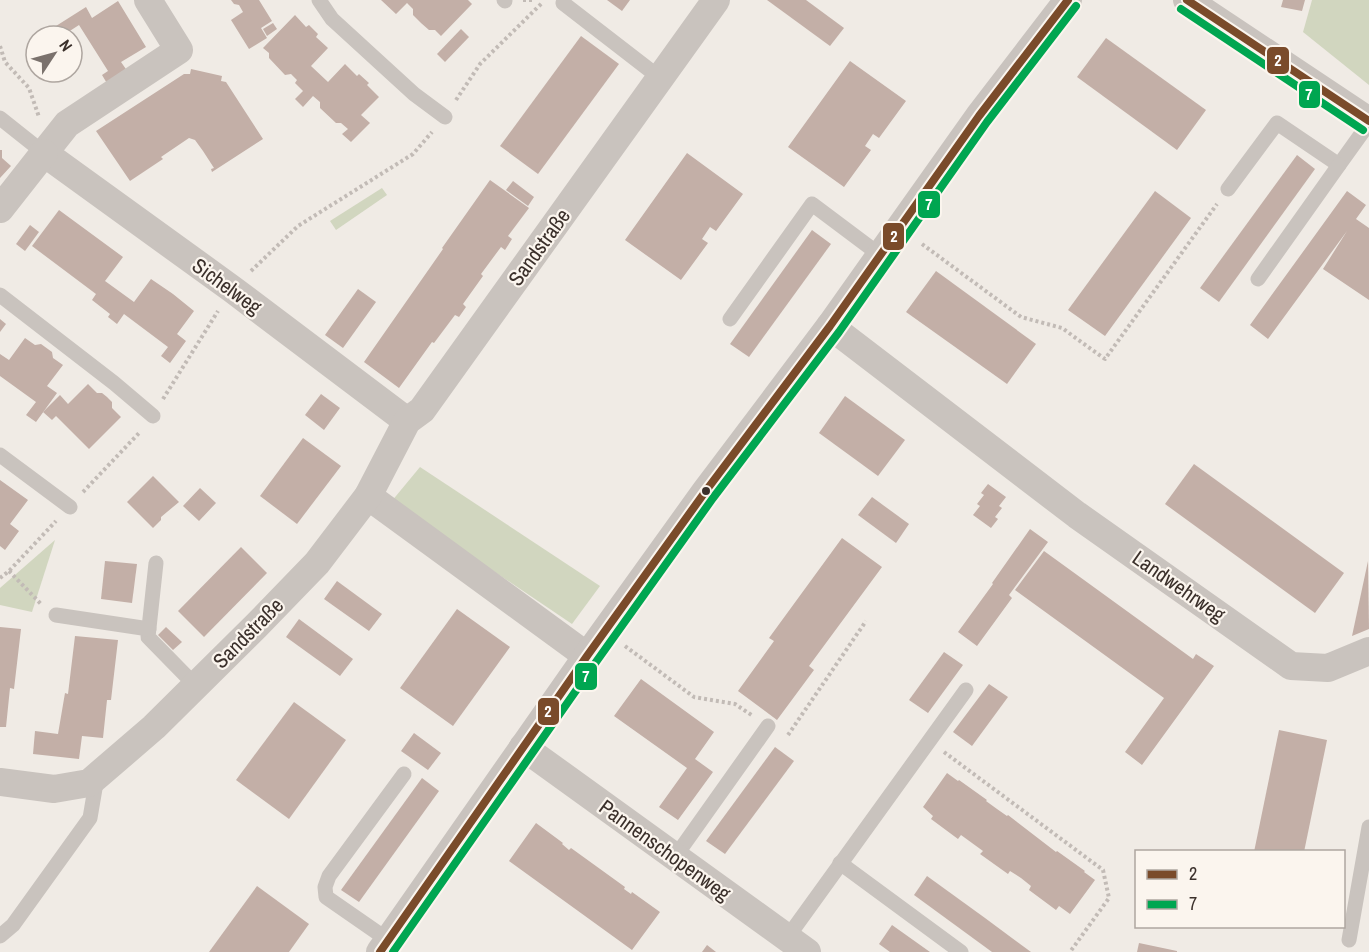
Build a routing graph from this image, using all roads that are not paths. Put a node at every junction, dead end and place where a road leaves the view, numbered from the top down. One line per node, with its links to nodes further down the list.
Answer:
1 (147, 0): 11 (street)
2 (319, 0): 8 (lane)
3 (716, 0): 7 (street, Sandstraße)
4 (1068, 0): 15 (street)
5 (1187, 0): 10 (street)
6 (563, 3): 7 (lane)
7 (660, 78): 21 (street, Sandstraße)
8 (445, 117)
9 (0, 118): 11 (lane)
10 (1369, 122): 12 (lane)
11 (51, 144): 14 (street); 21 (street, Sichelweg)
12 (1339, 165): 13 (lane); 16 (lane)
13 (1228, 189)
14 (0, 209)
15 (880, 255): 18 (lane); 19 (street)
16 (1258, 279)
17 (0, 295): 20 (lane)
18 (730, 319)
19 (830, 326): 28 (street, Landwehrweg); 29 (street)
20 (153, 416)
21 (407, 421): 23 (street, Sandstraße)
22 (0, 455): 24 (lane)
23 (368, 496): 29 (street); 30 (street, Sandstraße)
24 (70, 507)
25 (156, 562): 27 (lane)
26 (56, 615): 27 (lane)
27 (148, 628): 30 (lane, Sandstraße)
28 (1369, 651)
29 (587, 656): 33 (street)
30 (196, 686): 35 (street, Sandstraße)
31 (966, 690): 39 (lane)
32 (768, 726): 38 (lane)
33 (523, 747): 38 (street, Pannenschopenweg); 43 (street)
34 (404, 774): 43 (lane)
35 (97, 777): 36 (street, Sandstraße); 40 (lane)
36 (0, 782)
37 (1369, 827): 41 (lane)
38 (675, 857): 42 (street, Pannenschopenweg)
39 (840, 863): 42 (lane); 44 (lane)
40 (0, 936)
41 (1348, 940)
42 (797, 945)
43 (384, 946)
44 (961, 952)

